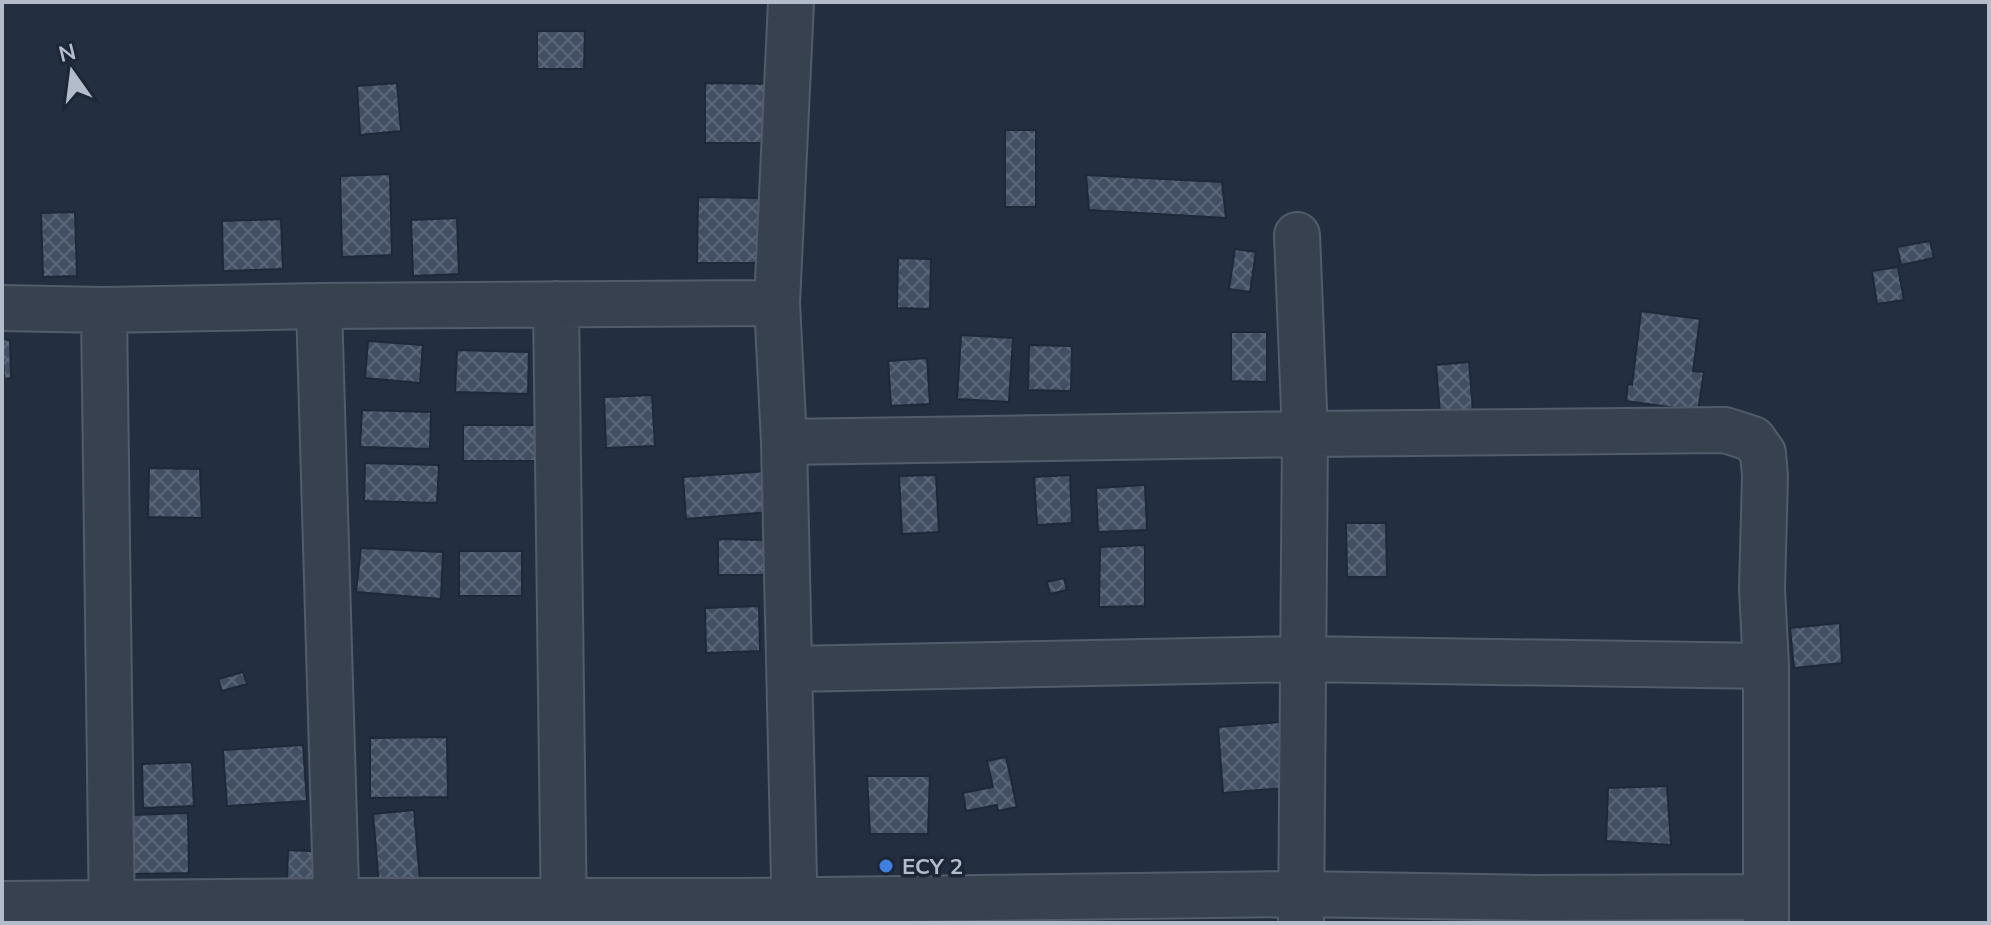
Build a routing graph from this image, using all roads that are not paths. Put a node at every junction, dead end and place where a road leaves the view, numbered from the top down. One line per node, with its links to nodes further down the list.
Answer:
1 (791, 2): 3 (street)
2 (1297, 235): 8 (street)
3 (777, 303): 4 (street); 9 (street)
4 (556, 304): 5 (street); 18 (street)
5 (319, 306): 7 (street); 17 (street)
6 (2, 308): 7 (street)
7 (104, 310): 20 (street)
8 (1305, 434): 9 (street); 10 (street); 11 (street)
9 (784, 442): 12 (street)
10 (1302, 659): 11 (street); 12 (street); 14 (street)
11 (1766, 666): 16 (street)
12 (790, 669): 19 (street)
13 (2, 904): 20 (street)
14 (1300, 909): 15 (street); 19 (street)
15 (1534, 910): 16 (street)
16 (1765, 910)
17 (337, 912): 18 (street); 20 (street)
18 (564, 912): 19 (street)
19 (795, 912)
20 (112, 914)

